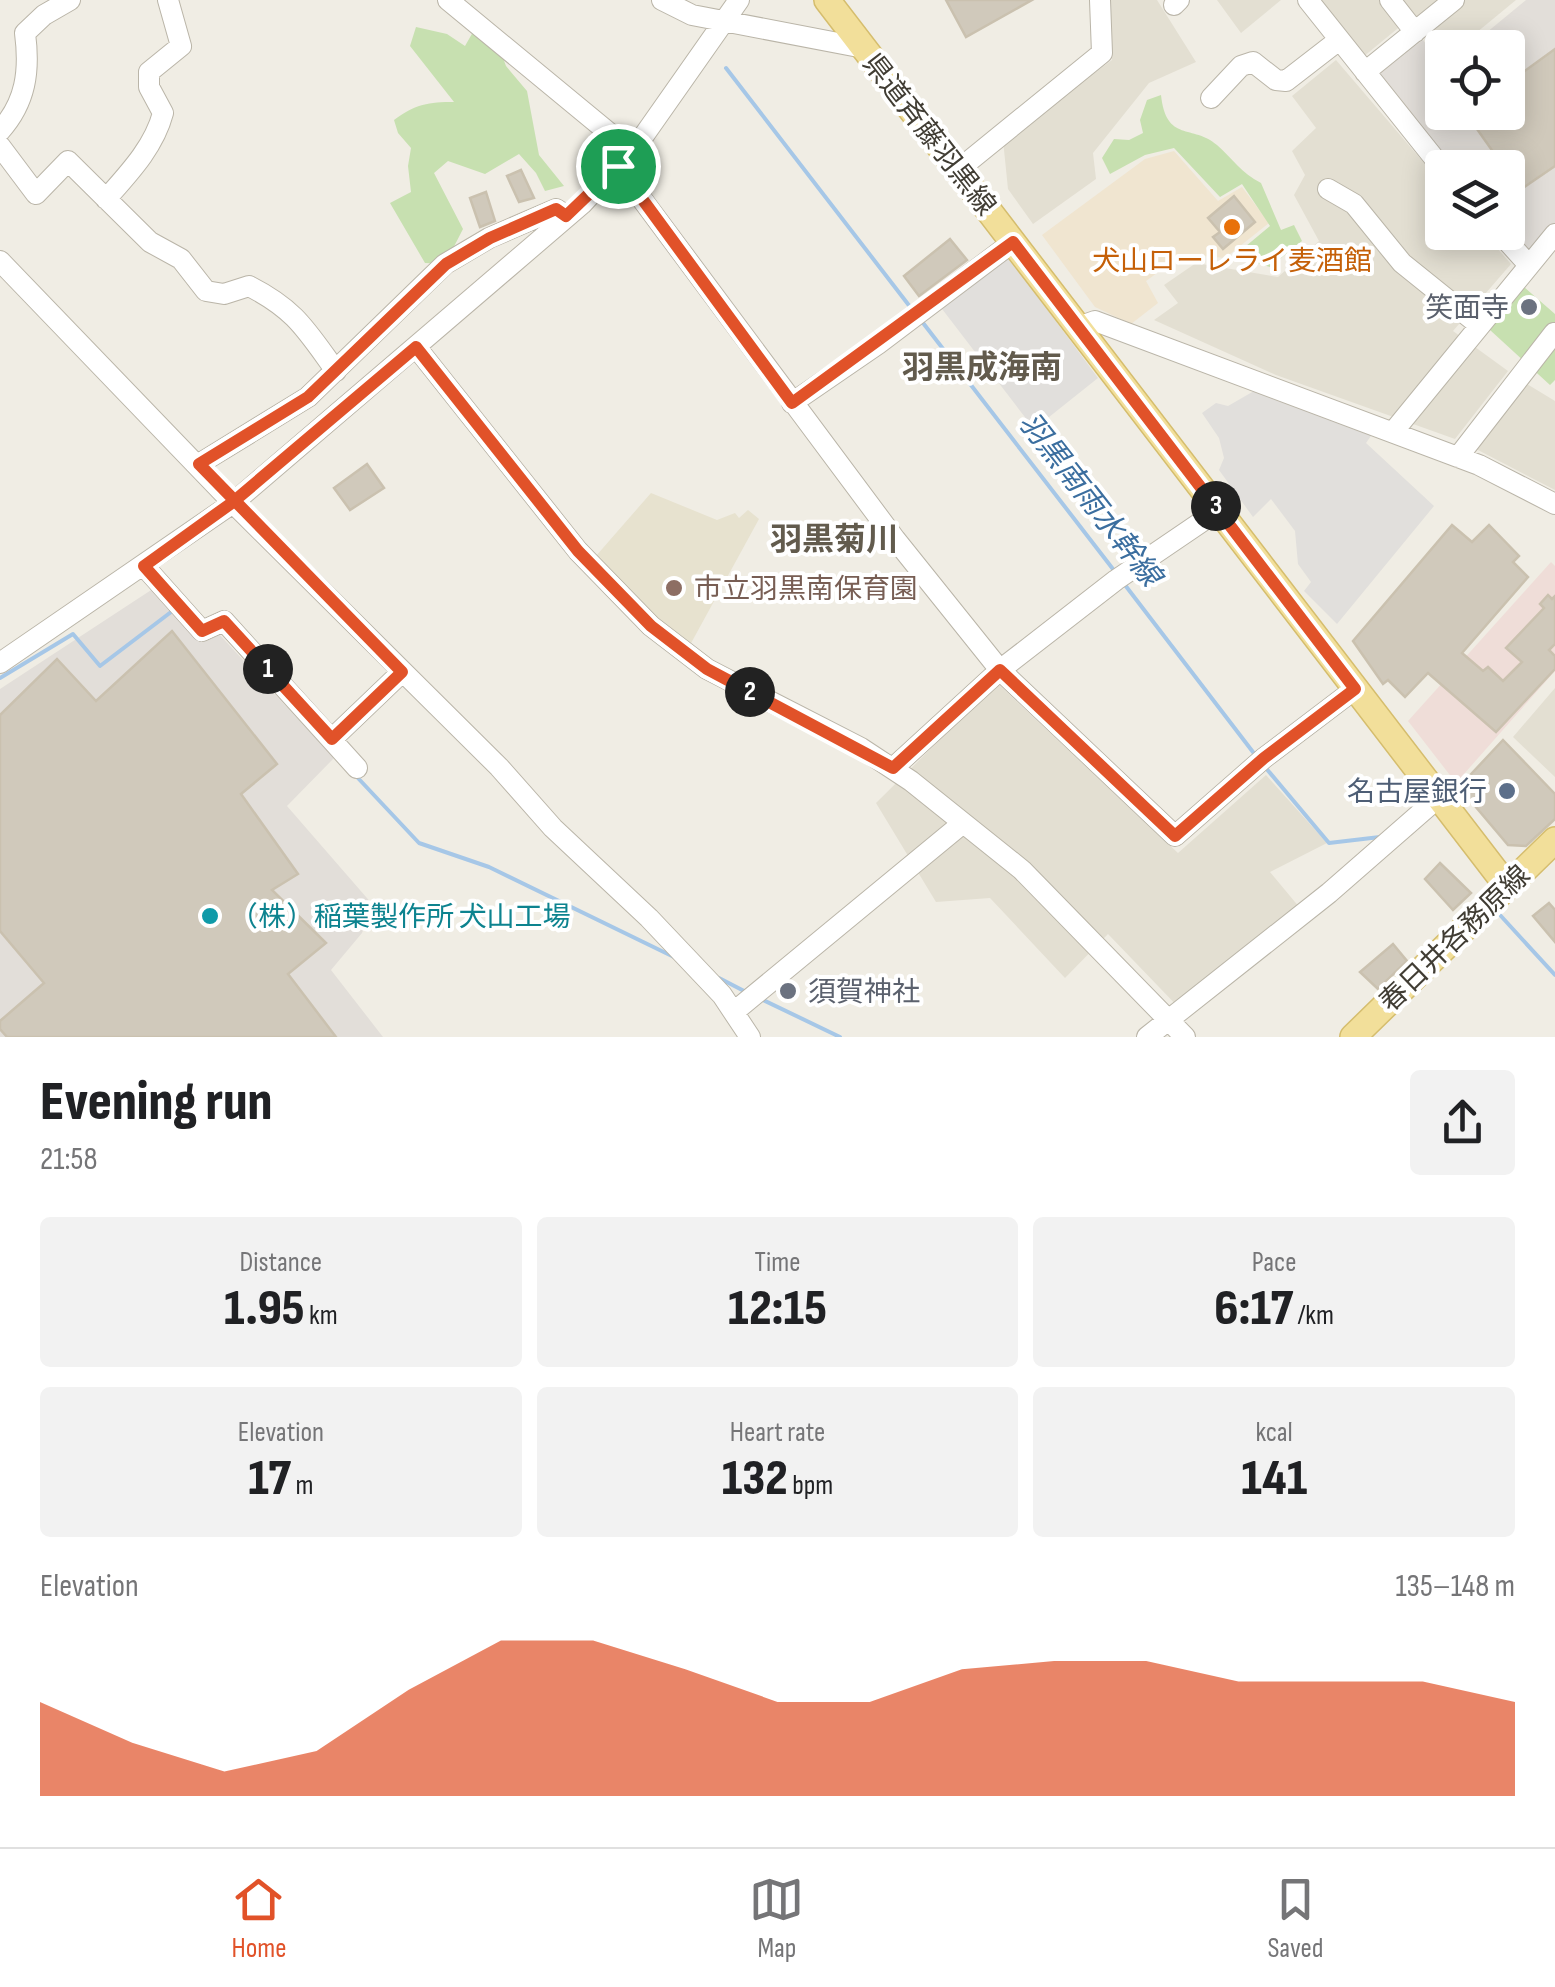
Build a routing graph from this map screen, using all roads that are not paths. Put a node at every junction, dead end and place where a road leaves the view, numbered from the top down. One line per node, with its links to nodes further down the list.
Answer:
1 (70, 0): 17 (street)
2 (168, 0): 23 (street)
3 (448, 0): 20 (street)
4 (662, 0): 11 (street)
5 (740, 0): 11 (street)
6 (827, 0): 14 (main road, 県道斉藤羽黒線)
7 (1100, 0): 21 (street)
8 (1308, 0): 13 (street)
9 (1390, 0): 12 (street)
10 (1454, 0): 12 (street)
11 (724, 22): 14 (street); 20 (street)
12 (1415, 32): 15 (street)
13 (1339, 40): 15 (street); 16 (street)
14 (864, 48): 21 (main road, 県道斉藤羽黒線)
15 (1365, 72): 19 (street)
16 (1211, 98)
17 (0, 132)
18 (0, 146): 23 (street)
19 (1428, 150)
20 (625, 159): 24 (street); 35 (street)
21 (958, 170): 26 (main road, 県道斉藤羽黒線)
22 (1328, 189): 30 (street)
23 (106, 199): 34 (street)
24 (566, 216): 33 (street); 34 (street)
25 (1555, 234): 29 (street)
26 (1013, 242): 31 (main road, 県道斉藤羽黒線); 35 (street)
27 (1516, 250): 29 (street)
28 (0, 261): 38 (street)
29 (1527, 263): 30 (street)
30 (1479, 325): 36 (street)
31 (1078, 327): 36 (street); 41 (main road, 県道斉藤羽黒線)
32 (1554, 333): 37 (street)
33 (416, 347): 39 (street); 49 (street)
34 (336, 372): 38 (street)
35 (792, 403): 44 (street)
36 (1393, 432): 37 (street)
37 (1458, 457): 40 (street)
38 (199, 464): 39 (street)
39 (233, 502): 42 (street); 45 (street)
40 (1555, 504)
41 (1219, 510): 44 (street); 46 (main road, 県道斉藤羽黒線)
42 (144, 566): 43 (street); 47 (street)
43 (0, 663)
44 (1000, 670): 46 (street); 49 (street)
45 (402, 672): 47 (street); 54 (street)
46 (1355, 689): 50 (main road, 県道斉藤羽黒線)
47 (332, 739): 48 (street)
48 (357, 768)
49 (893, 768): 51 (street)
50 (1439, 797): 53 (main road, 県道斉藤羽黒線); 55 (street)
51 (963, 822): 54 (street); 55 (street)
52 (1555, 840): 53 (main road, 春日井各務原線)
53 (1508, 886): 59 (main road, 春日井各務原線)
54 (735, 1011): 56 (street)
55 (1167, 1018): 57 (street); 58 (street)
56 (750, 1037)
57 (1147, 1037)
58 (1185, 1037)
59 (1353, 1037)

